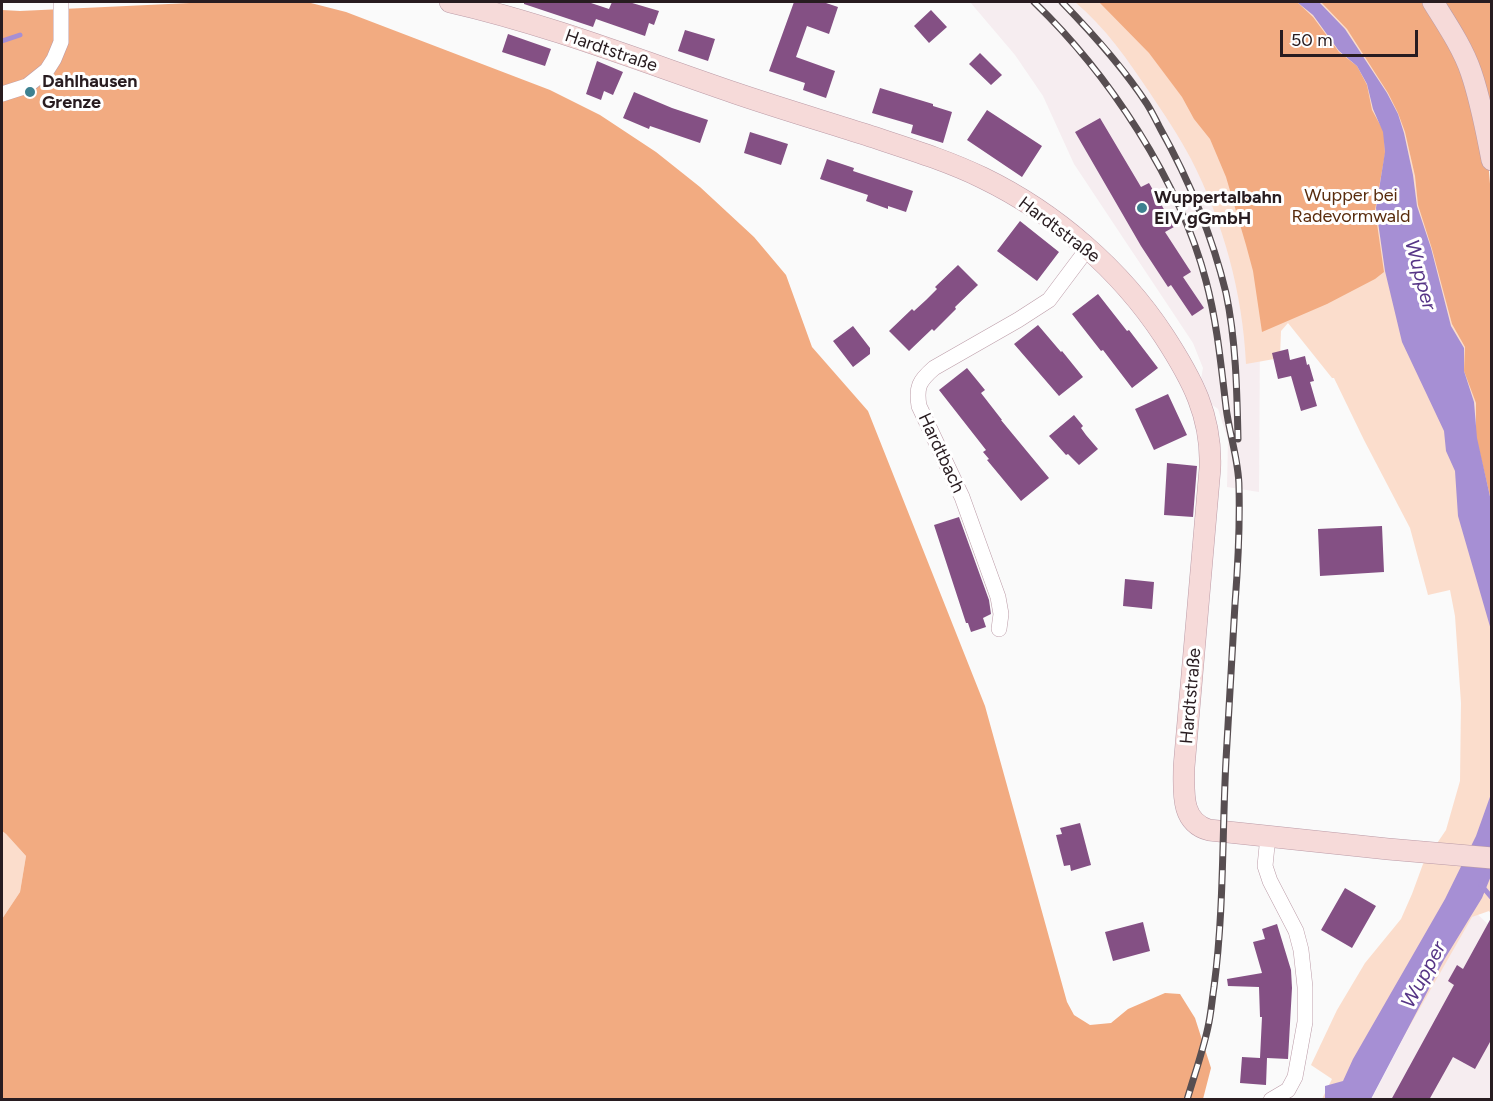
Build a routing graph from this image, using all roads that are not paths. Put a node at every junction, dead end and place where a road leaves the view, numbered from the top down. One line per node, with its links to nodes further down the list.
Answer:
1 (61, 2): 4 (street)
2 (450, 2): 6 (main road, Hardtstraße)
3 (1433, 2): 5 (main road)
4 (2, 94)
5 (1491, 160)
6 (1088, 248): 7 (street, Hardtbach); 8 (main road, Hardtstraße)
7 (999, 629)
8 (1268, 836): 9 (main road, Hardtstraße); 10 (street)
9 (1491, 858)
10 (1271, 1100)

